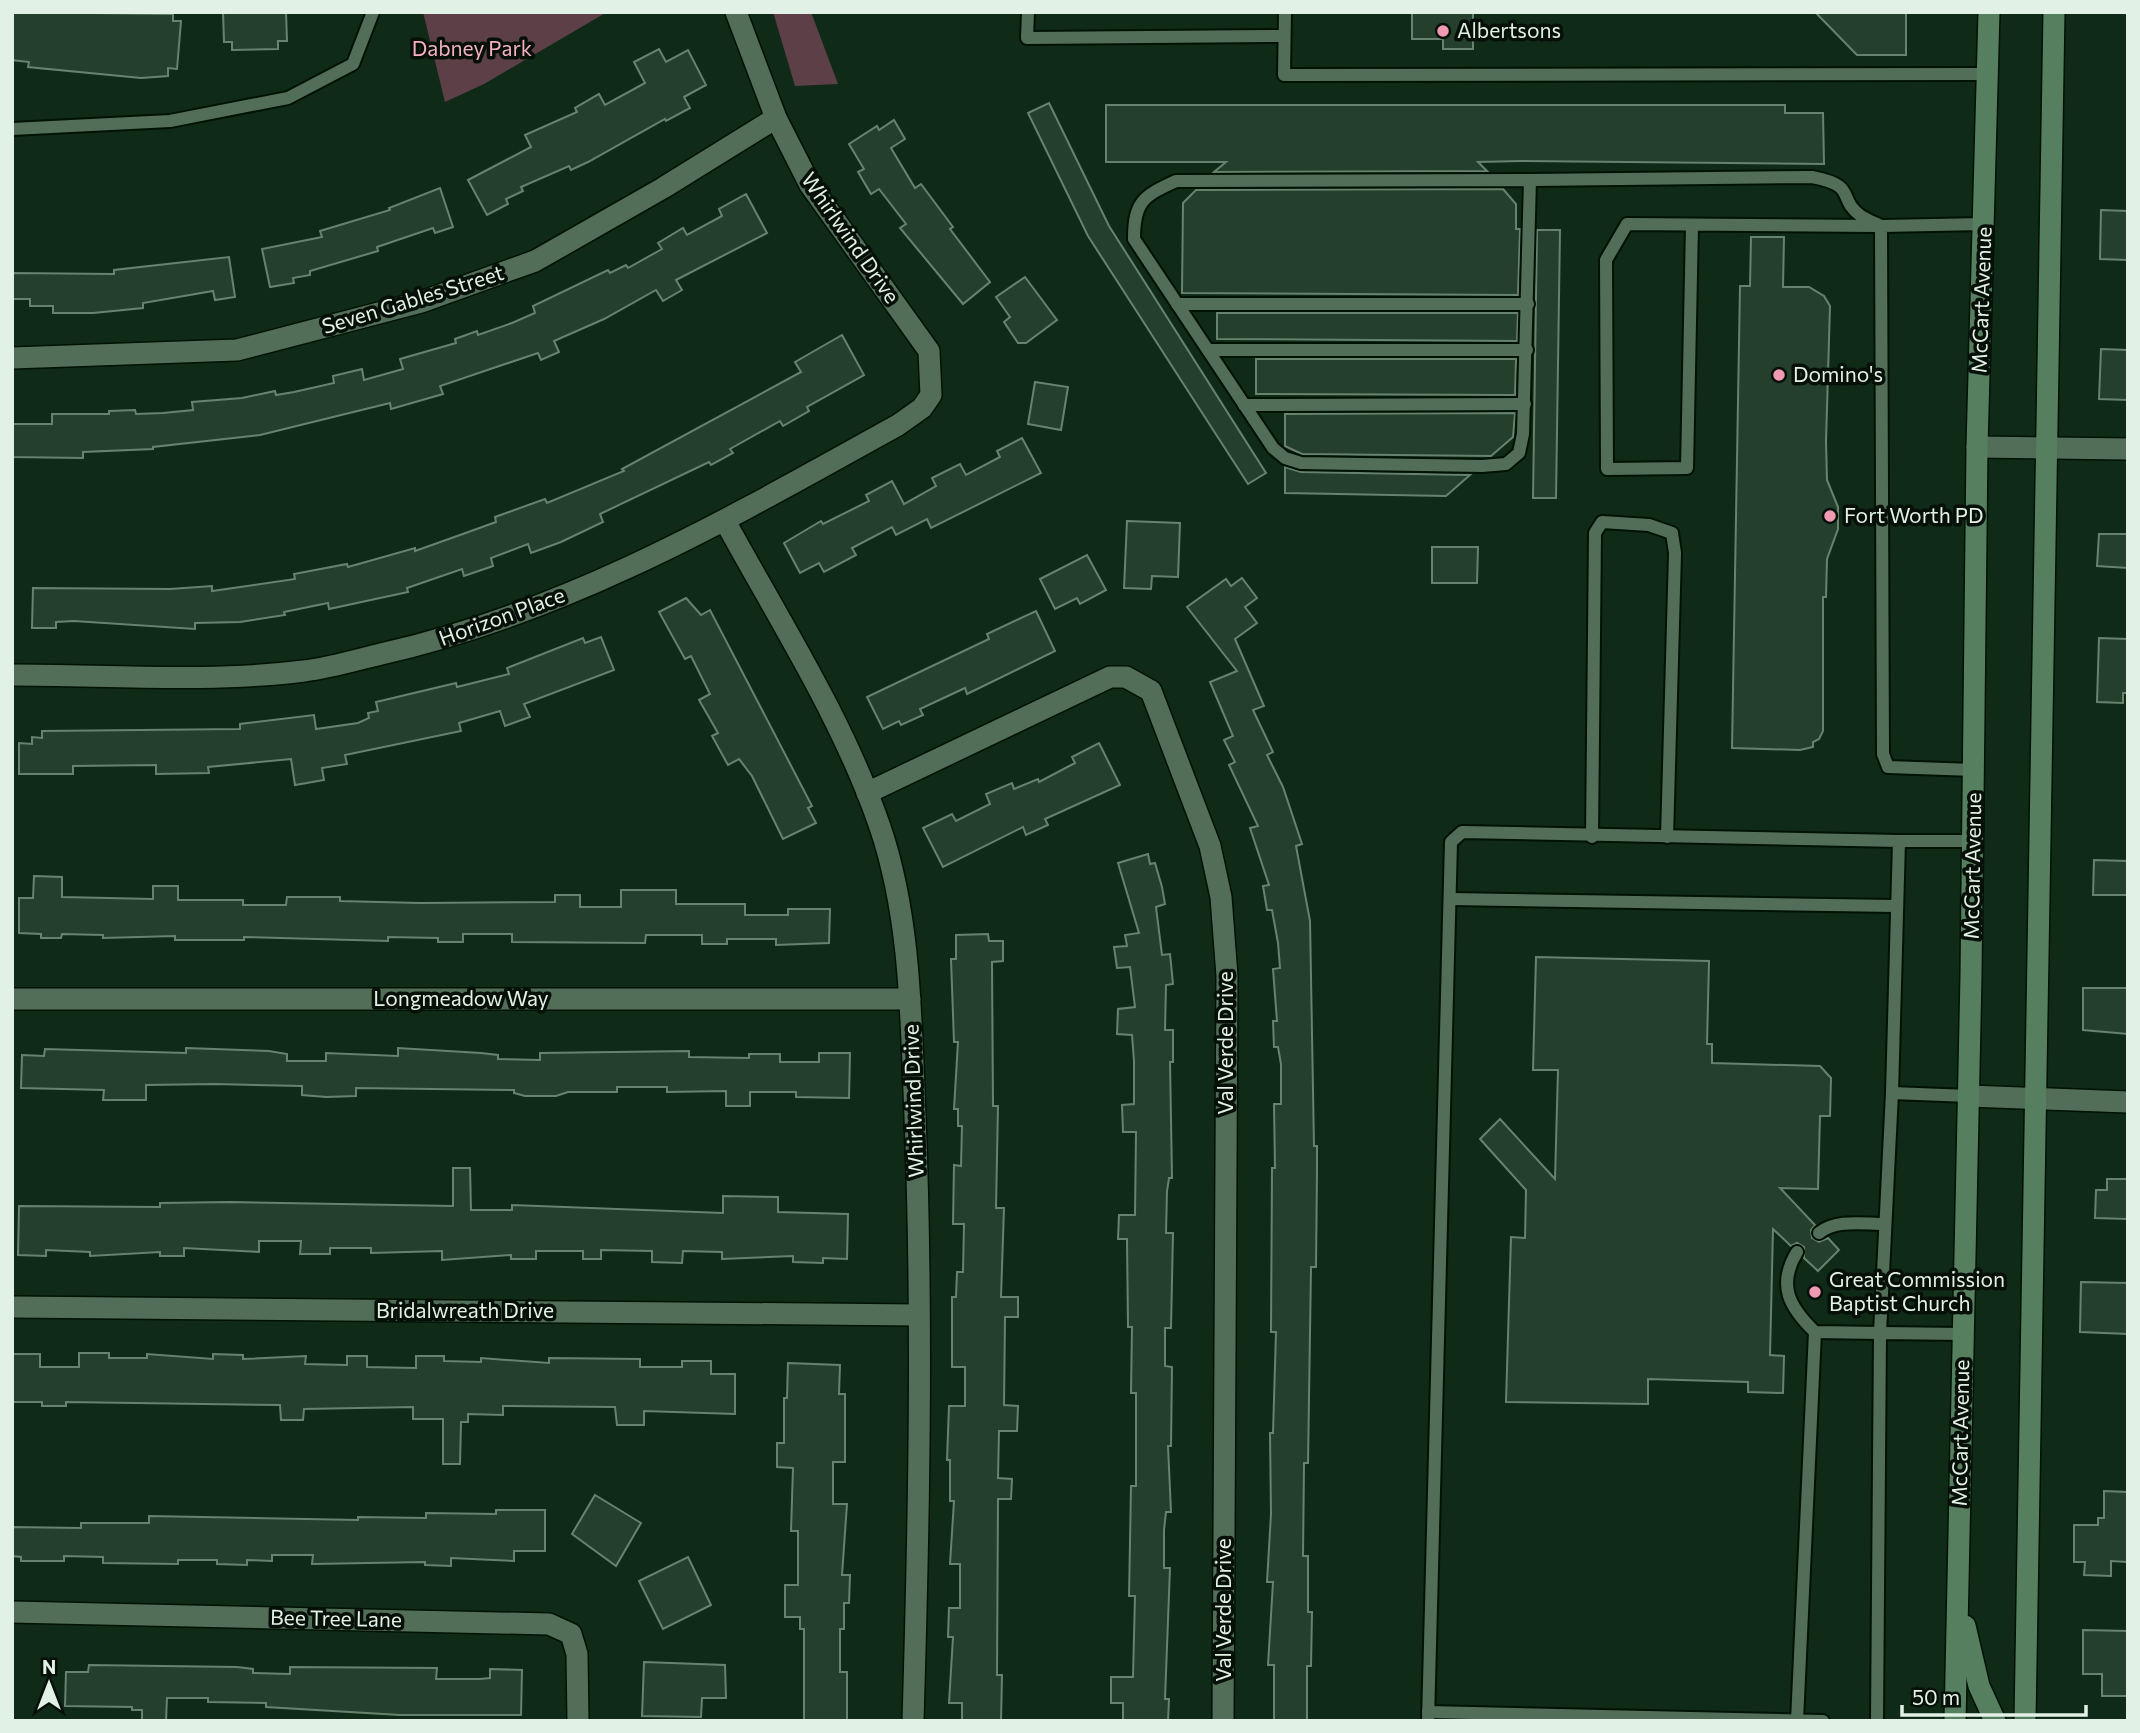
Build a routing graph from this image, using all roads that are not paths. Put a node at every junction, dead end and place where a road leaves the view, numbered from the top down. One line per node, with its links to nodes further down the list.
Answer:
1 (373, 12): 10 (lane)
2 (736, 12): 9 (street, Whirlwind Drive)
3 (1028, 12): 7 (lane)
4 (1285, 12): 7 (lane)
5 (1989, 12): 8 (main road, McCart Avenue)
6 (2054, 12): 24 (main road)
7 (1284, 36): 8 (lane)
8 (1988, 74): 13 (main road, McCart Avenue)
9 (776, 118): 19 (street, Seven Gables Street); 20 (street, Whirlwind Drive)
10 (12, 129)
11 (1530, 180): 14 (lane); 15 (lane); 16 (lane)
12 (1692, 225): 12 (lane); 14 (lane)
13 (1984, 225): 14 (lane); 23 (main road, McCart Avenue)
14 (1881, 226): 28 (lane)
15 (1177, 304): 16 (lane); 17 (lane)
16 (1528, 304): 18 (lane)
17 (1208, 350): 18 (lane); 22 (lane)
18 (1527, 350): 21 (lane)
19 (12, 358)
20 (932, 383): 26 (street, Horizon Place)
21 (1525, 404): 22 (lane); 22 (lane)
22 (1244, 405)
23 (1977, 447): 24 (street); 28 (main road, McCart Avenue)
24 (2047, 447): 25 (street); 40 (main road)
25 (2128, 449)
26 (726, 521): 27 (street, Horizon Place); 29 (street, Whirlwind Drive)
27 (12, 675)
28 (1974, 769): 33 (main road, McCart Avenue)
29 (867, 793): 37 (street, Whirlwind Drive); 60 (street, Val Verde Drive)
30 (1592, 836): 31 (lane); 31 (lane); 34 (lane)
31 (1667, 837): 32 (lane)
32 (1899, 841): 33 (lane); 35 (lane)
33 (1973, 841): 39 (main road, McCart Avenue)
34 (1450, 900): 35 (lane); 52 (lane)
35 (1896, 906): 38 (lane)
36 (12, 999): 37 (street, Longmeadow Way)
37 (910, 999): 46 (street, Whirlwind Drive)
38 (1892, 1093): 39 (lane); 42 (lane)
39 (1969, 1097): 40 (street); 49 (main road, McCart Avenue)
40 (2036, 1099): 41 (street); 65 (main road)
41 (2128, 1102)
42 (1884, 1224): 43 (lane); 48 (lane)
43 (1819, 1233)
44 (1797, 1252): 47 (lane)
45 (12, 1307): 46 (street, Bridalwreath Drive)
46 (918, 1315): 59 (street, Whirlwind Drive)
47 (1815, 1332): 48 (lane); 57 (lane)
48 (1880, 1333): 49 (lane); 62 (lane)
49 (1964, 1334): 50 (main road, McCart Avenue)
50 (1957, 1594): 63 (main road, McCart Avenue); 64 (main road)
51 (12, 1612): 58 (street, Bee Tree Lane)
52 (1428, 1716): 53 (lane)
53 (1499, 1717): 54 (lane)
54 (1573, 1718): 55 (lane)
55 (1644, 1719): 56 (lane)
56 (1726, 1720): 57 (lane)
57 (1797, 1720): 61 (lane)
58 (578, 1721)
59 (913, 1721)
60 (1223, 1721)
61 (1823, 1721)
62 (1877, 1721)
63 (1955, 1721)
64 (1995, 1721)
65 (2025, 1721)

